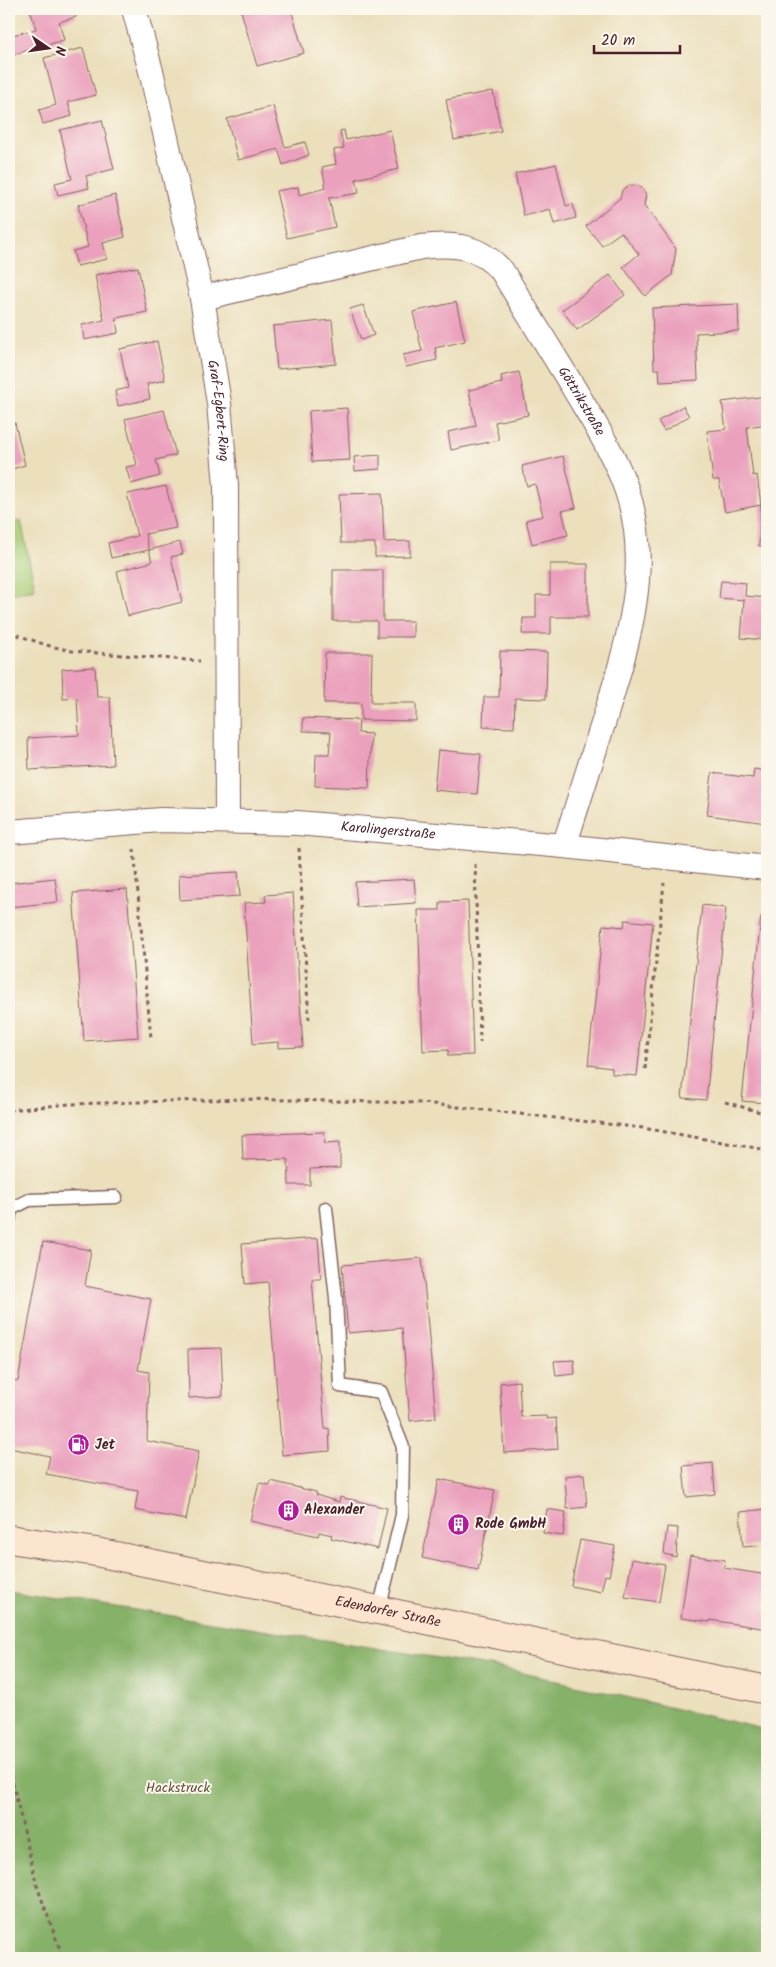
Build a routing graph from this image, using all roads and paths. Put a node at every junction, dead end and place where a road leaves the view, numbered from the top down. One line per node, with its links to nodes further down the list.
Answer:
1 (134, 9): 2 (street, Graf-Egbert-Ring)
2 (202, 298): 6 (street, Graf-Egbert-Ring); 12 (street, Göttrikstraße)
3 (16, 483): 4 (path)
4 (9, 485)
5 (9, 632): 6 (path)
6 (228, 664): 8 (street, Graf-Egbert-Ring)
7 (132, 821): 8 (street, Karolingerstraße); 10 (street, Karolingerstraße); 16 (path)
8 (227, 821): 9 (street, Karolingerstraße)
9 (297, 823): 11 (street, Karolingerstraße); 15 (path)
10 (9, 832)
11 (475, 838): 12 (street, Karolingerstraße); 17 (path)
12 (564, 846): 13 (street, Karolingerstraße)
13 (667, 857): 14 (street, Karolingerstraße); 18 (path)
14 (767, 868)
15 (310, 1022)
16 (151, 1038)
17 (480, 1042)
18 (645, 1069)
19 (725, 1102): 21 (path)
20 (9, 1110): 22 (path)
21 (767, 1114)
22 (767, 1150)
23 (116, 1197): 25 (lane)
24 (326, 1208): 27 (lane)
25 (9, 1220)
26 (9, 1540): 27 (street, Edendorfer Straße)
27 (379, 1610): 28 (street, Edendorfer Straße)
28 (767, 1690)
29 (9, 1767): 30 (path)
30 (63, 1958)

